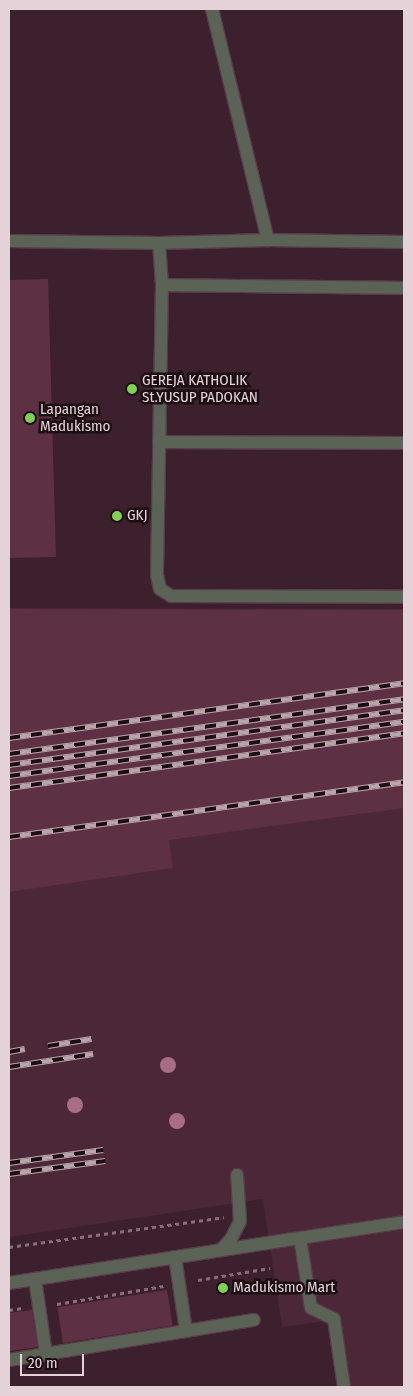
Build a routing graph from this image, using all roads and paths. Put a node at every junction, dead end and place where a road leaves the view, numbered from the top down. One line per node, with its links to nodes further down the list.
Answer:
1 (212, 9): 2 (street)
2 (268, 240): 4 (street); 5 (street)
3 (9, 241): 5 (street)
4 (404, 242)
5 (158, 243): 6 (street)
6 (162, 285): 7 (street); 8 (street)
7 (404, 288)
8 (159, 442): 9 (street); 10 (street)
9 (404, 443)
10 (404, 597)
11 (237, 1175): 16 (street)
12 (232, 1216): 15 (path)
13 (404, 1222): 14 (street)
14 (300, 1238): 16 (street); 28 (street)
15 (9, 1247)
16 (221, 1250): 17 (street)
17 (175, 1257): 19 (street); 25 (street)
18 (270, 1268): 20 (path)
19 (35, 1279): 21 (street); 26 (street)
20 (198, 1280)
21 (9, 1283)
22 (166, 1286): 23 (path)
23 (57, 1304)
24 (254, 1320): 25 (street)
25 (186, 1331): 26 (street)
26 (46, 1354): 27 (street)
27 (9, 1360)
28 (344, 1387)

